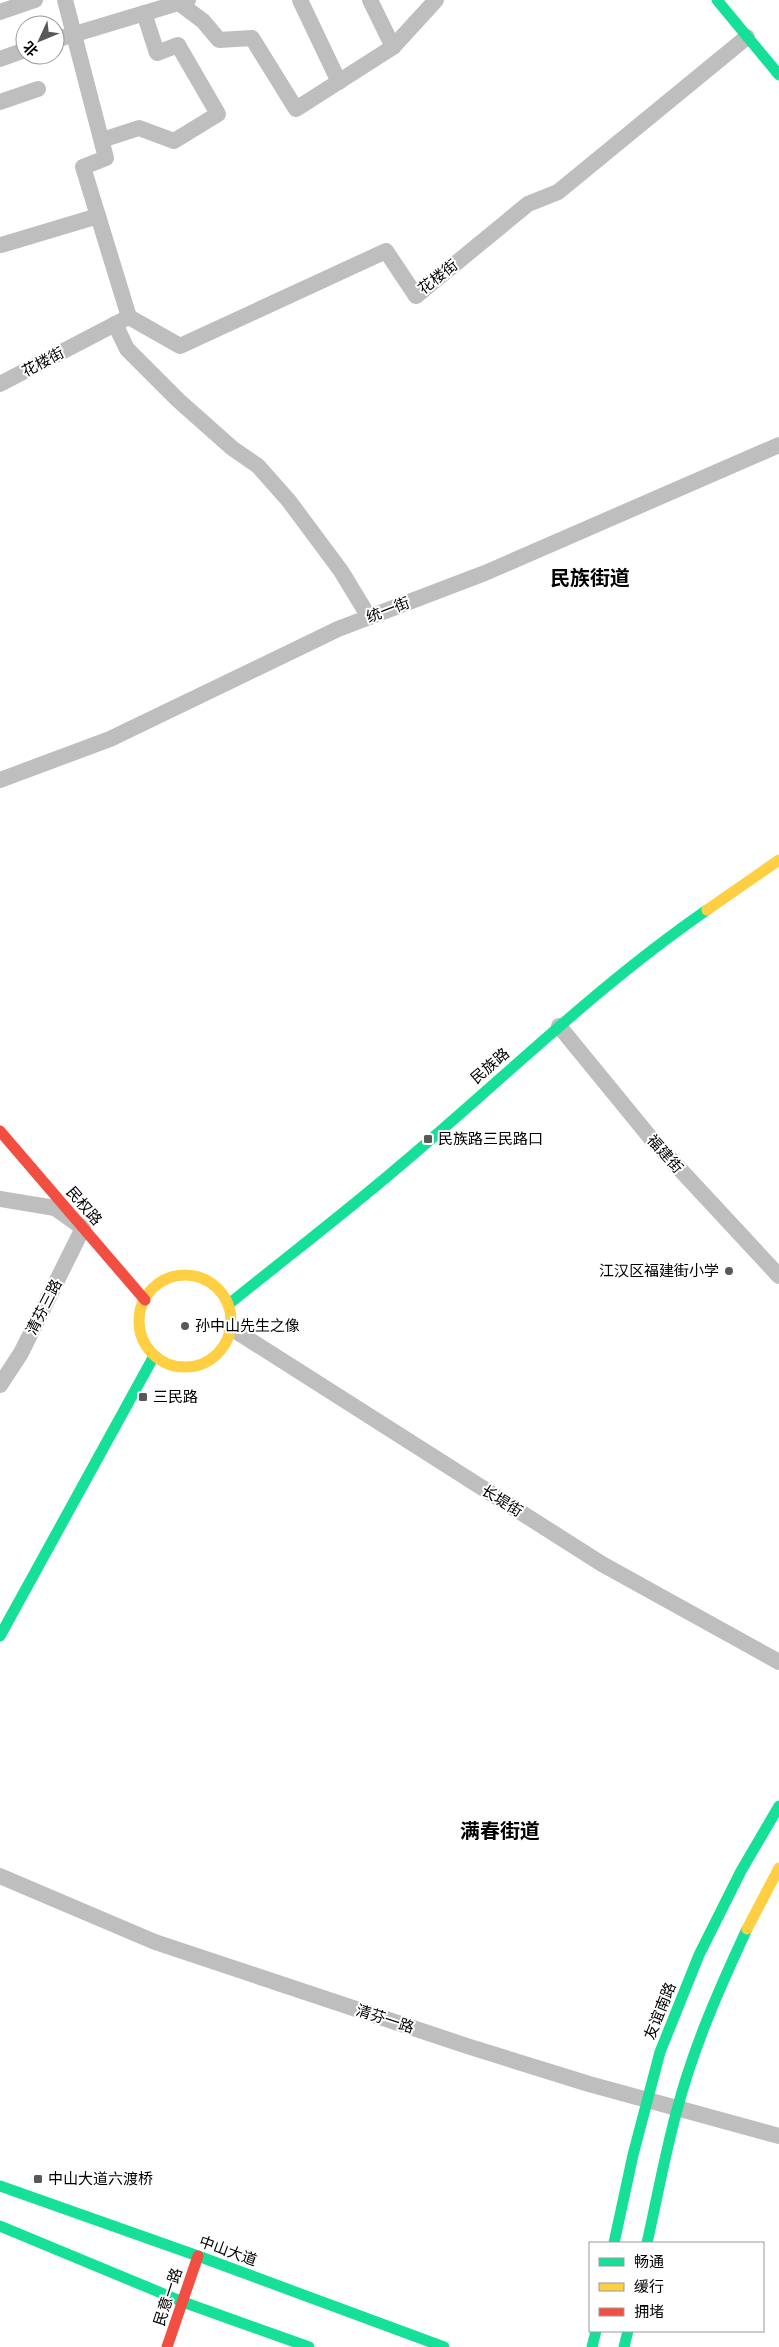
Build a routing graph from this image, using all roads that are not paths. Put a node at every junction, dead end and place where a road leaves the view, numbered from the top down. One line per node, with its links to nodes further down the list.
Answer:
1 (35, 0): 8 (street)
2 (65, 0): 10 (street)
3 (300, 0): 17 (street)
4 (370, 0): 13 (street)
5 (436, 0): 13 (street)
6 (716, 0): 12 (main road)
7 (184, 1): 9 (street); 17 (street)
8 (0, 12)
9 (144, 13): 10 (street); 20 (street)
10 (75, 33): 11 (street); 20 (street)
11 (65, 36)
12 (747, 37): 16 (main road); 23 (street, 花楼街)
13 (393, 47): 17 (street)
14 (15, 53): 15 (street)
15 (0, 58)
16 (779, 75)
17 (339, 82)
18 (38, 89): 19 (street)
19 (0, 102)
20 (102, 140): 21 (street)
21 (98, 216): 22 (street); 23 (street)
22 (1, 245)
23 (122, 321): 24 (street, 花楼街); 26 (street)
24 (0, 384)
25 (779, 445): 26 (street, 统一街)
26 (369, 617): 27 (street, 统一街)
27 (0, 780)
28 (779, 860): 29 (main road, 民族路)
29 (559, 1026): 33 (street, 福建街); 35 (main road, 民族路)
30 (0, 1131): 32 (main road, 民权路)
31 (0, 1199): 32 (street)
32 (83, 1228): 34 (main road, 民权路); 38 (street, 清芬三路)
33 (779, 1276)
34 (145, 1300): 35 (main road); 37 (main road)
35 (229, 1304): 36 (main road)
36 (231, 1328): 37 (main road); 40 (street, 长堤街)
37 (154, 1356): 39 (main road)
38 (0, 1384)
39 (0, 1636)
40 (779, 1662)
41 (779, 1806): 44 (main road, 友谊南路)
42 (779, 1868): 45 (main road)
43 (0, 1876): 44 (street, 清芬一路)
44 (647, 2100): 45 (street, 清芬一路); 49 (main road, 友谊南路)
45 (677, 2109): 46 (street, 清芬一路); 50 (main road)
46 (779, 2136)
47 (0, 2186): 51 (main road, 中山大道)
48 (0, 2226): 52 (main road)
49 (614, 2242)
50 (647, 2242)
51 (198, 2256): 52 (main road, 民意一路); 57 (main road, 中山大道)
52 (183, 2302): 55 (main road, 民意一路); 56 (main road)
53 (596, 2332): 58 (main road)
54 (628, 2332): 59 (main road)
55 (167, 2347)
56 (309, 2347)
57 (444, 2347)
58 (592, 2347)
59 (624, 2347)

